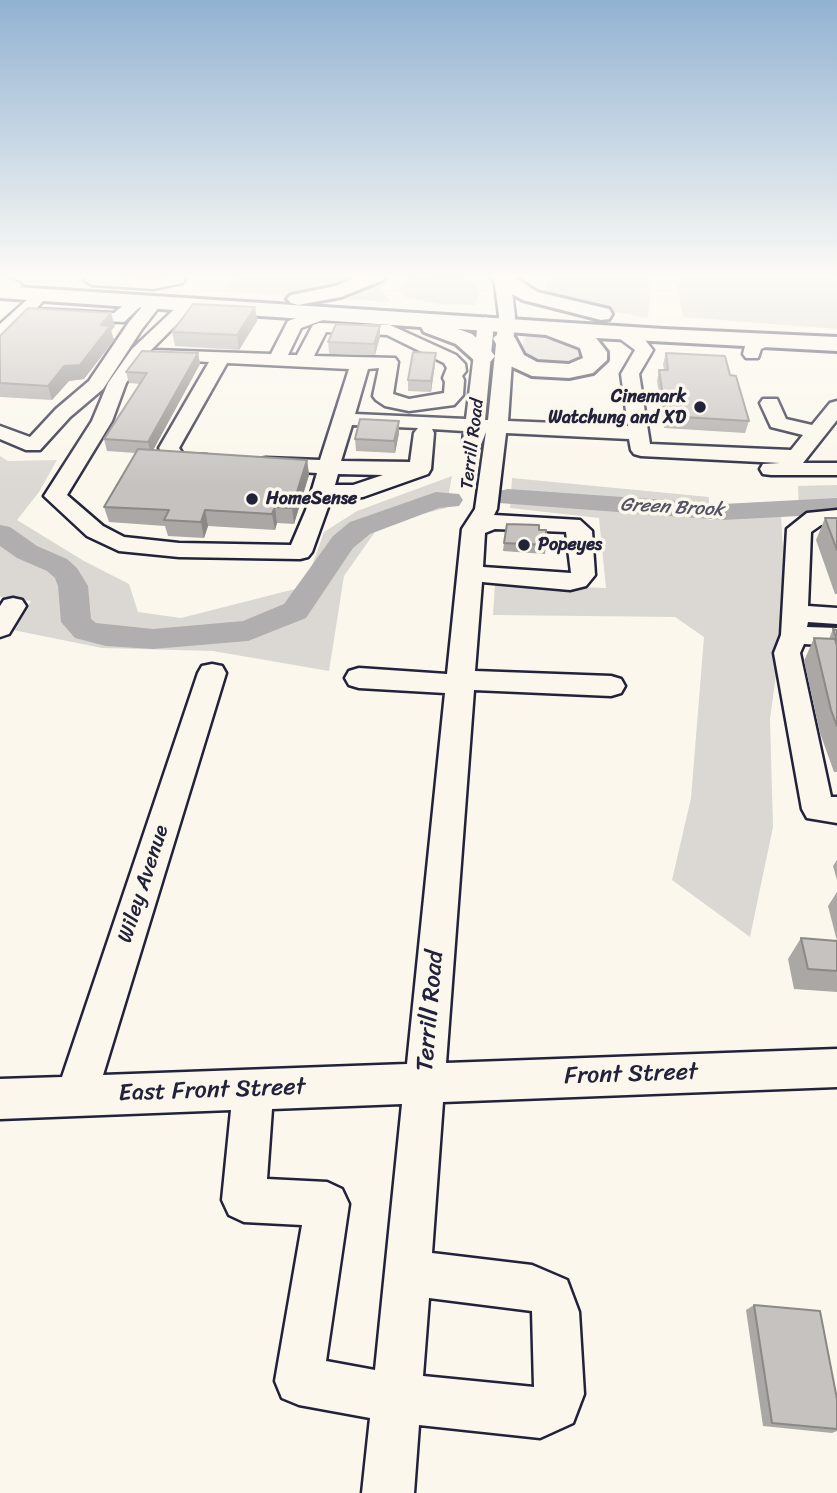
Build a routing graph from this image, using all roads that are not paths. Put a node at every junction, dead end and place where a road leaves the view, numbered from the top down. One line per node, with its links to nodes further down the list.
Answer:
1 (122, 346): 31 (street)
2 (146, 346): 16 (street)
3 (273, 346): 19 (street)
4 (279, 346): 19 (street)
5 (310, 346): 21 (street)
6 (420, 346): 15 (street)
7 (475, 346): 17 (highway)
8 (488, 346): 17 (street, Terrill Road)
9 (495, 346): 29 (street, Terrill Road)
10 (508, 346): 11 (highway)
11 (590, 346)
12 (639, 346): 30 (street)
13 (746, 346): 14 (highway)
14 (788, 346)
15 (432, 352): 20 (street); 23 (street)
16 (138, 353): 18 (street); 41 (street)
17 (483, 356): 29 (street, Terrill Road)
18 (221, 357): 19 (street); 37 (street)
19 (269, 359): 21 (street)
20 (393, 360): 22 (street); 23 (street); 24 (street)
21 (303, 361): 22 (street)
22 (360, 364): 28 (street)
23 (449, 380): 24 (street)
24 (385, 391): 25 (street)
25 (420, 401)
26 (771, 403): 33 (street)
27 (837, 407): 33 (street)
28 (345, 414): 29 (street); 37 (street)
29 (486, 422): 30 (street); 35 (street, Terrill Road); 42 (street, Terrill Road)
30 (637, 429): 36 (street)
31 (0, 432)
32 (424, 433): 38 (street)
33 (814, 434): 34 (street); 36 (street)
34 (837, 444)
35 (470, 461)
36 (791, 463): 39 (street); 40 (street)
37 (329, 467): 38 (street); 41 (street)
38 (420, 469): 41 (street)
39 (837, 469)
40 (716, 472)
41 (323, 492)
42 (475, 516): 44 (street, Terrill Road); 44 (street)
43 (837, 517): 46 (street)
44 (470, 574): 50 (street, Terrill Road)
45 (837, 617): 46 (street)
46 (794, 624): 47 (street); 52 (street)
47 (837, 637)
48 (212, 673): 56 (street, Wiley Avenue)
49 (359, 678): 50 (street)
50 (461, 682): 51 (street); 54 (street, Terrill Road)
51 (611, 686)
52 (837, 810)
53 (837, 1068): 54 (street, Front Street)
54 (425, 1083): 55 (street, East Front Street); 58 (street, Terrill Road)
55 (253, 1089): 56 (street, East Front Street); 59 (street)
56 (76, 1096): 57 (street, East Front Street)
57 (0, 1098)
58 (408, 1273): 59 (street, Terrill Road); 59 (street)
59 (396, 1398): 60 (street, Terrill Road)
60 (388, 1493)

